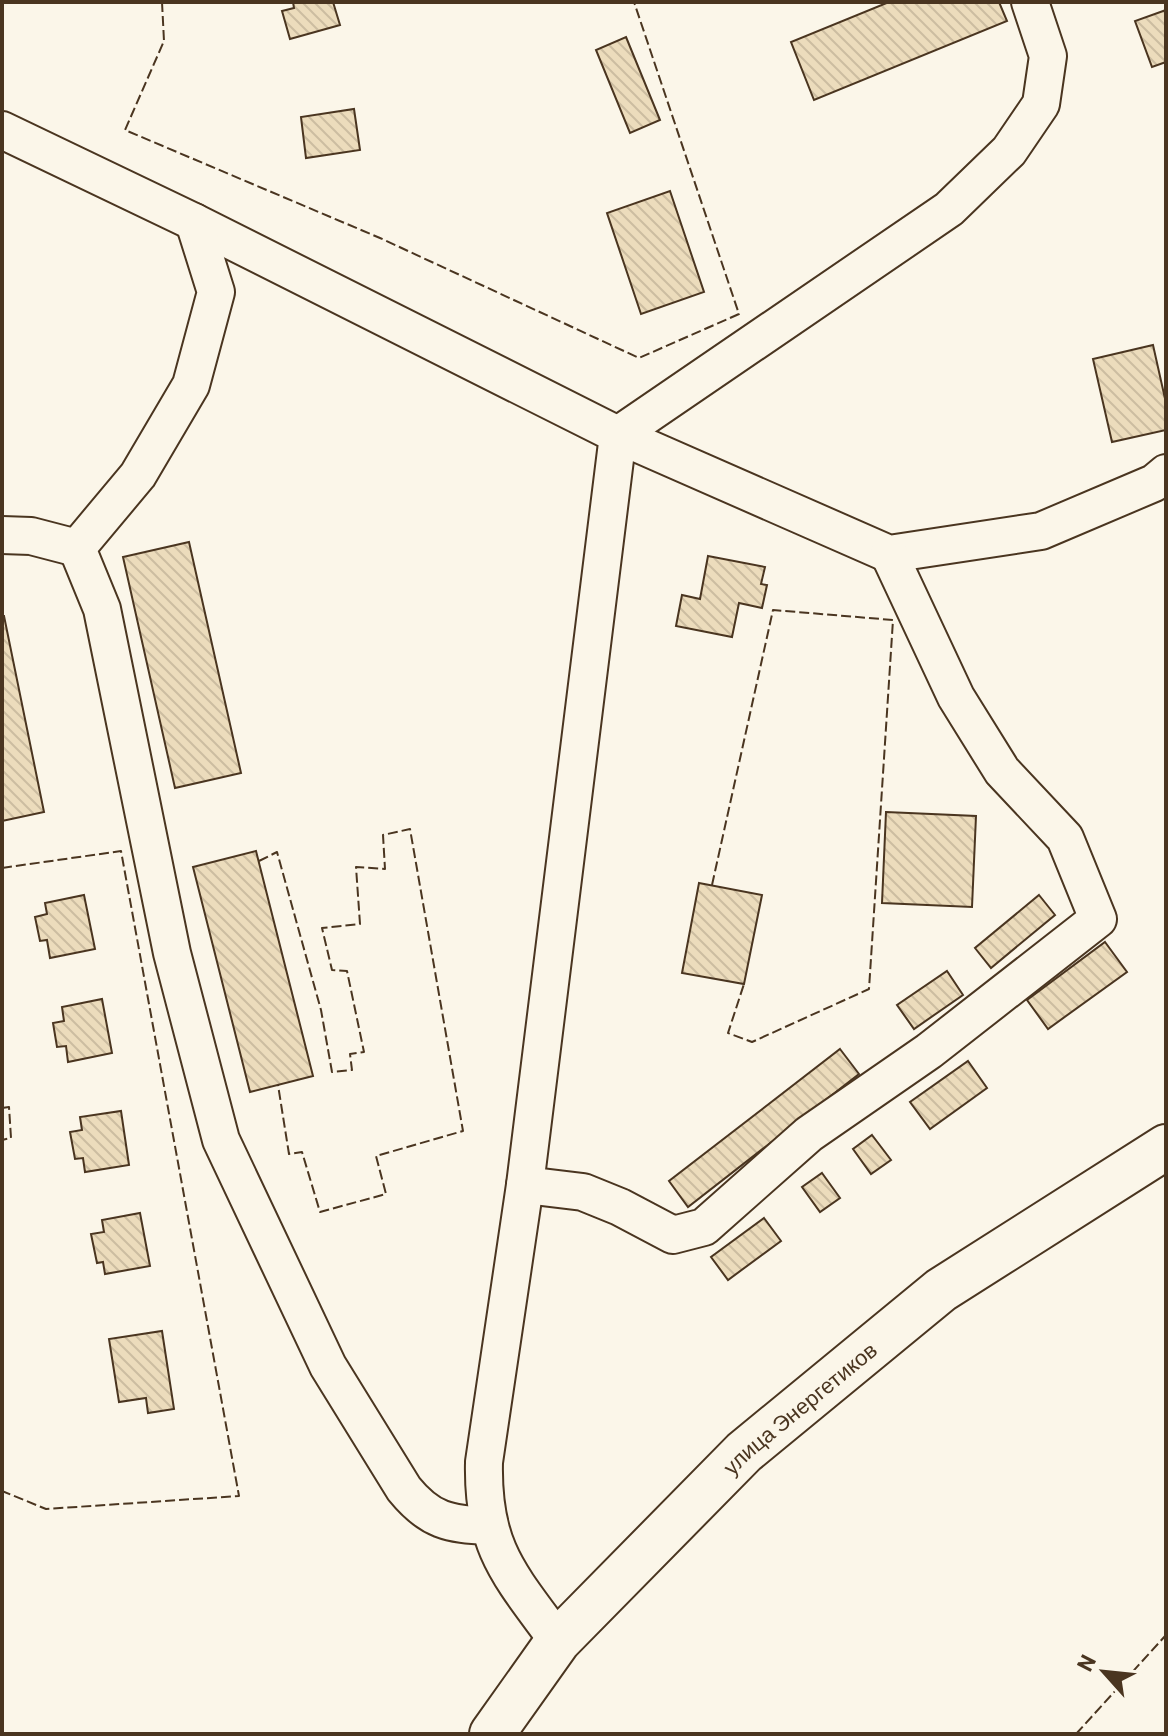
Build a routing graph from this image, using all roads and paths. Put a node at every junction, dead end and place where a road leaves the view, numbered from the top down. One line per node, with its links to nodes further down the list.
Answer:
1 (1030, 2): 4 (street)
2 (2, 130): 3 (street)
3 (194, 222): 4 (street); 7 (street)
4 (618, 435): 8 (street); 10 (street)
5 (1166, 473): 8 (street)
6 (2, 535): 7 (street)
7 (77, 548): 11 (street)
8 (889, 554): 10 (street)
9 (1166, 1147): 12 (main road, улица Энергетиков)
10 (525, 1185): 11 (street)
11 (488, 1526): 12 (street)
12 (558, 1641): 13 (main road, улица Энергетиков)
13 (492, 1734)

